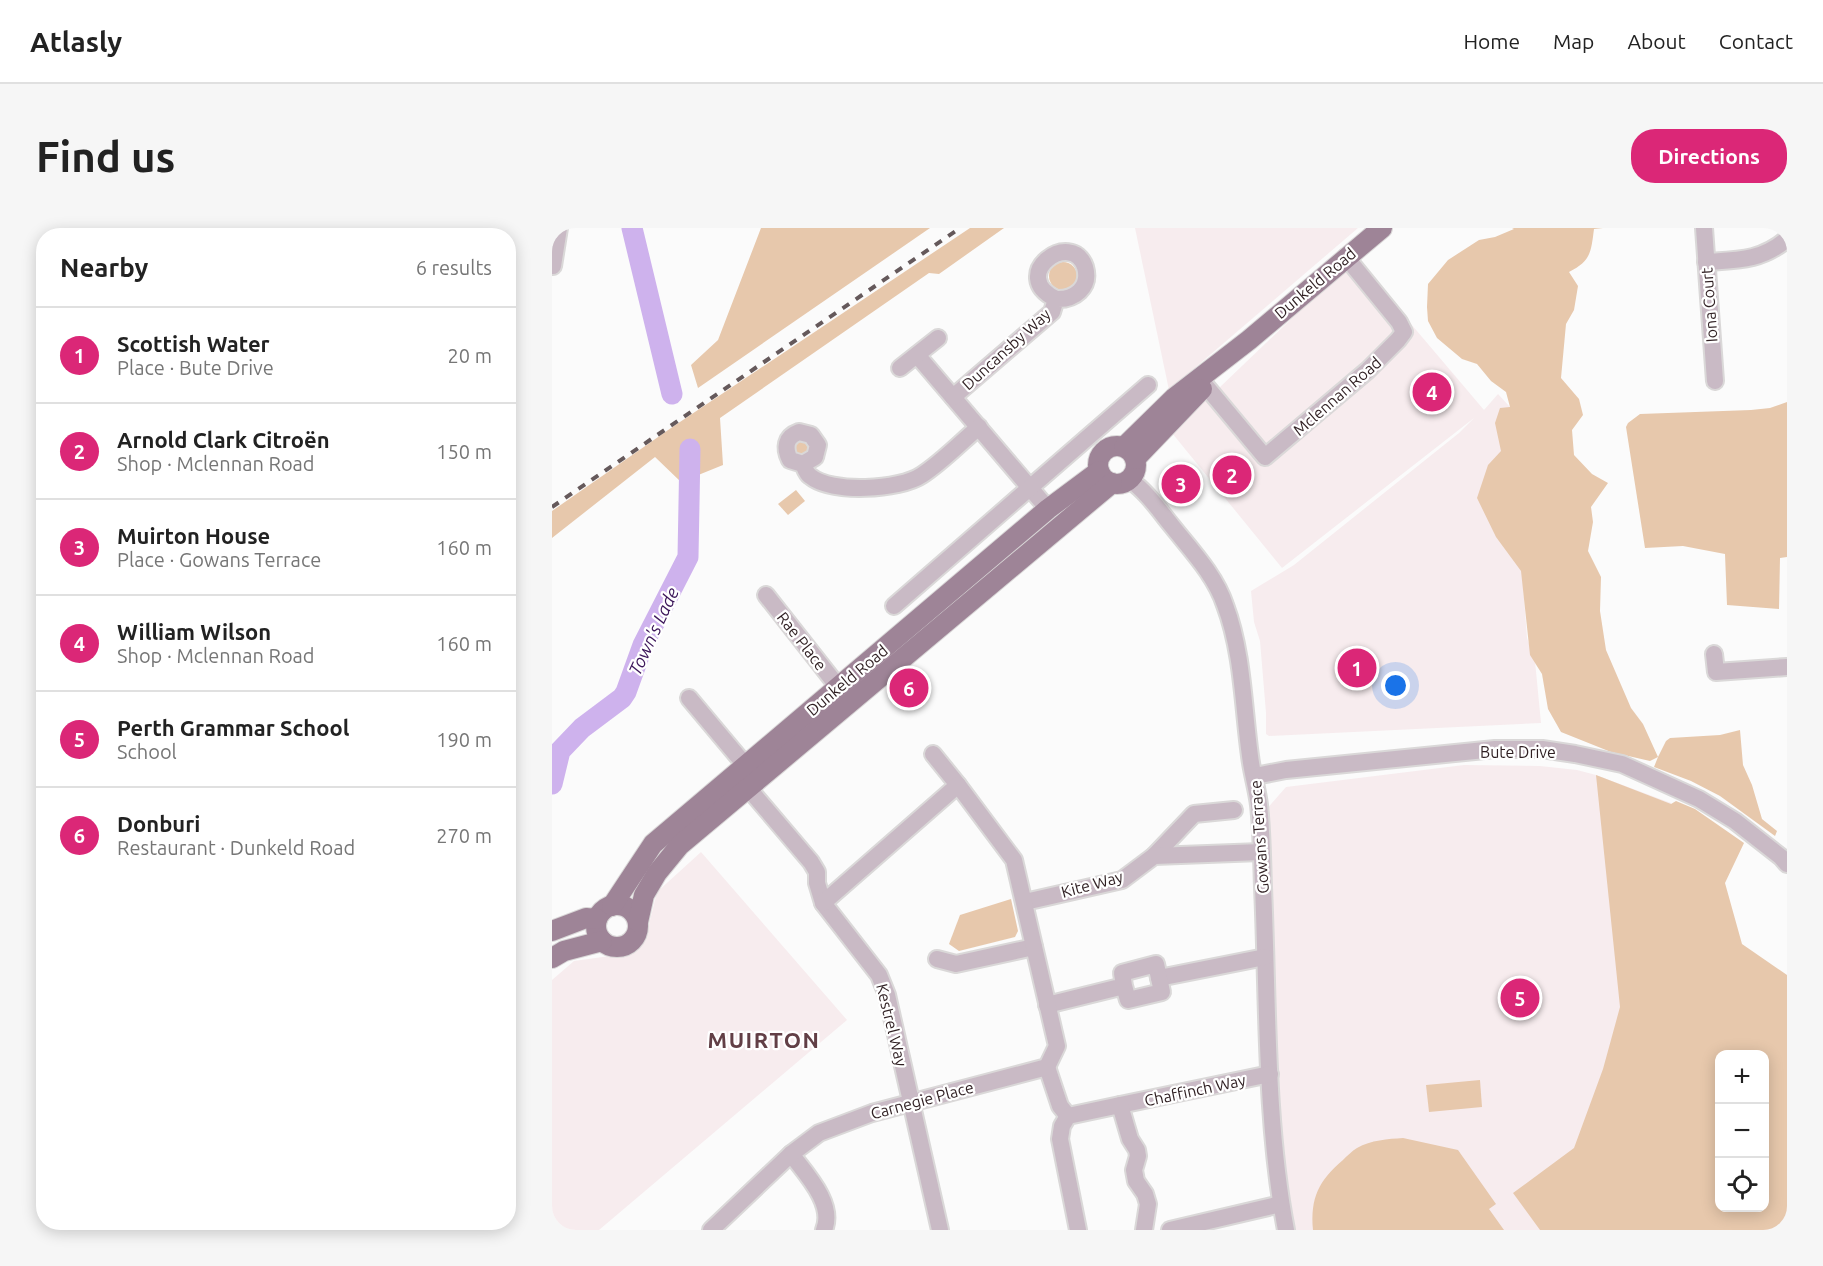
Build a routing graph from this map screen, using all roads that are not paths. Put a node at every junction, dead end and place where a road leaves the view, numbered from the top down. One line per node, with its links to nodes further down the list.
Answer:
1 (1382, 228): 5 (main road, Dunkeld Road)
2 (1704, 228): 6 (street, Iona Court)
3 (556, 229): 7 (street)
4 (1787, 239): 6 (street)
5 (1346, 257): 10 (main road, Dunkeld Road); 15 (street, Mclennan Road)
6 (1706, 262): 13 (street, Iona Court)
7 (553, 266)
8 (1056, 299): 16 (street, Duncansby Way)
9 (939, 338): 11 (street)
10 (1249, 340): 15 (main road, Dunkeld Road); 18 (main road, Dunkeld Road)
11 (917, 355): 12 (street); 16 (street, Duncansby Way)
12 (900, 368)
13 (1715, 381)
14 (1148, 385): 21 (street)
15 (1205, 386): 18 (main road, Dunkeld Road)
16 (953, 397): 17 (street, Duncansby Way)
17 (979, 427): 19 (street); 21 (street, Duncansby Way)
18 (1130, 453): 20 (main road); 20 (main road)
19 (803, 464)
20 (1113, 478): 22 (main road, Dunkeld Road); 33 (street, Gowans Terrace); 35 (main road, Dunkeld Road)
21 (1029, 487): 22 (street, Duncansby Way); 23 (street)
22 (1048, 509): 25 (main road, Dunkeld Road)
23 (924, 579): 25 (street); 26 (street)
24 (766, 595): 29 (street, Rae Place)
25 (940, 601): 29 (main road, Dunkeld Road)
26 (894, 606)
27 (1714, 654): 28 (street)
28 (1787, 667)
29 (838, 688): 32 (main road, Dunkeld Road)
30 (688, 698): 32 (street)
31 (933, 754): 34 (street)
32 (745, 765): 42 (main road, Dunkeld Road)
33 (1255, 776): 37 (street, Gowans Terrace); 39 (street, Bute Drive)
34 (958, 785): 40 (street); 41 (street)
35 (749, 789): 41 (street, Kestrel Way); 43 (main road, Dunkeld Road)
36 (1234, 810): 38 (street, Kite Way)
37 (1261, 852): 38 (street); 47 (street, Gowans Terrace)
38 (1154, 856): 40 (street, Kite Way)
39 (1785, 857)
40 (1025, 902): 46 (street)
41 (823, 903): 53 (street, Kestrel Way)
42 (605, 912): 43 (main road); 44 (main road); 45 (main road)
43 (638, 922): 45 (main road)
44 (552, 932)
45 (602, 941): 48 (main road)
46 (1034, 947): 49 (street); 50 (street)
47 (1265, 957): 50 (street); 52 (street, Gowans Terrace)
48 (552, 958)
49 (937, 959)
50 (1047, 1005): 51 (street)
51 (1047, 1067): 53 (street, Carnegie Place); 55 (street)
52 (1270, 1074): 54 (street, Chaffinch Way); 57 (street, Gowans Terrace)
53 (911, 1103): 56 (street, Carnegie Place); 61 (street, Kestrel Way)
54 (1120, 1106): 55 (street, Chaffinch Way); 58 (street)
55 (1068, 1116): 62 (street)
56 (791, 1155): 59 (street, Carnegie Place); 60 (street)
57 (1281, 1204): 63 (street); 64 (street, Gowans Terrace)
58 (1149, 1229)
59 (711, 1230)
60 (824, 1230)
61 (940, 1230)
62 (1078, 1230)
63 (1170, 1230)
64 (1286, 1230)

